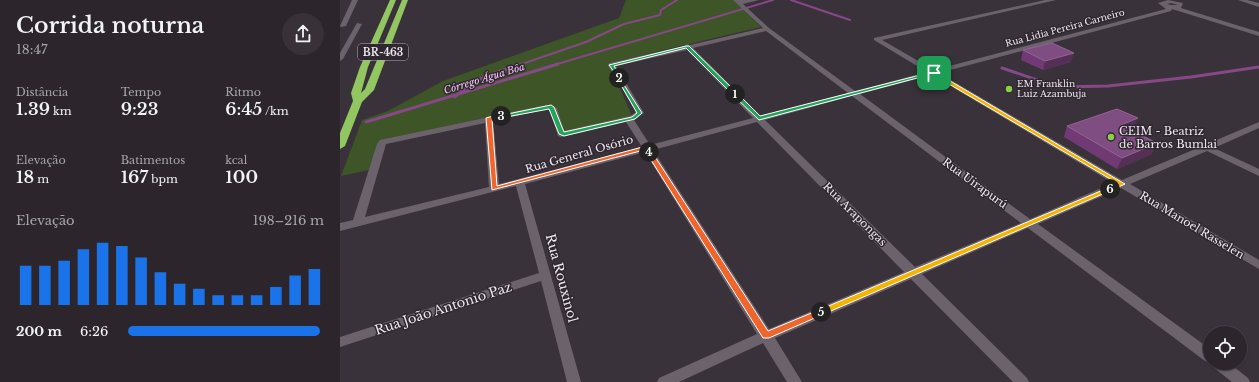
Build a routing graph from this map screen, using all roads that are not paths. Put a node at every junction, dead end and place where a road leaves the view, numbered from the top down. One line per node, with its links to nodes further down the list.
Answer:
1 (355, 0): 11 (street)
2 (393, 0): 19 (highway, BR-463)
3 (405, 0): 19 (highway, BR-463)
4 (756, 0): 9 (street)
5 (1053, 0): 17 (street, Rua Manoel Rasselen)
6 (1153, 0): 8 (street)
7 (1241, 0): 10 (street)
8 (1176, 4): 13 (street); 15 (street, Rua Lidia Pereira Carneiro)
9 (740, 5): 12 (street, Rua Uirapurú)
10 (1259, 5)
11 (341, 26): 16 (street)
12 (767, 29): 14 (street); 18 (street, Rua Uirapurú)
13 (1259, 34)
14 (688, 46): 21 (street); 22 (street, Rua Arapongas)
15 (986, 59): 17 (street, Rua General Osório)
16 (340, 60)
17 (934, 73): 18 (street, Rua General Osório); 29 (street, Rua Manoel Rasselen)
18 (854, 94): 22 (street, Rua General Osório); 32 (street, Rua Uirapurú)
19 (358, 101): 24 (highway, BR-463)
20 (489, 118): 21 (street); 30 (street); 31 (street)
21 (628, 118): 26 (street)
22 (759, 118): 26 (street, Rua General Osório); 35 (street, Rua Arapongas)
23 (1259, 125): 25 (street)
24 (340, 146)
25 (1206, 147): 27 (street); 29 (street)
26 (646, 148): 28 (street, Rua General Osório); 37 (street)
27 (1259, 173)
28 (520, 182): 30 (street, Rua General Osório); 36 (street, Rua Rouxinol)
29 (1122, 184): 32 (street); 34 (street, Rua Manoel Rasselen)
30 (494, 189): 31 (street, Rua General Osório)
31 (358, 223): 33 (street, Rua General Osório)
32 (1030, 223): 35 (street); 39 (street, Rua Uirapurú)
33 (340, 227)
34 (1259, 265)
35 (914, 272): 37 (street); 44 (street, Rua Arapongas)
36 (545, 274): 38 (street, Rua João Antonio Paz); 41 (street, Rua Rouxinol)
37 (766, 336): 42 (street); 43 (street)
38 (340, 342)
39 (1203, 352)
40 (1227, 370): 45 (street)
41 (574, 382)
42 (664, 382)
43 (795, 382)
44 (1022, 382)
45 (1243, 382)

